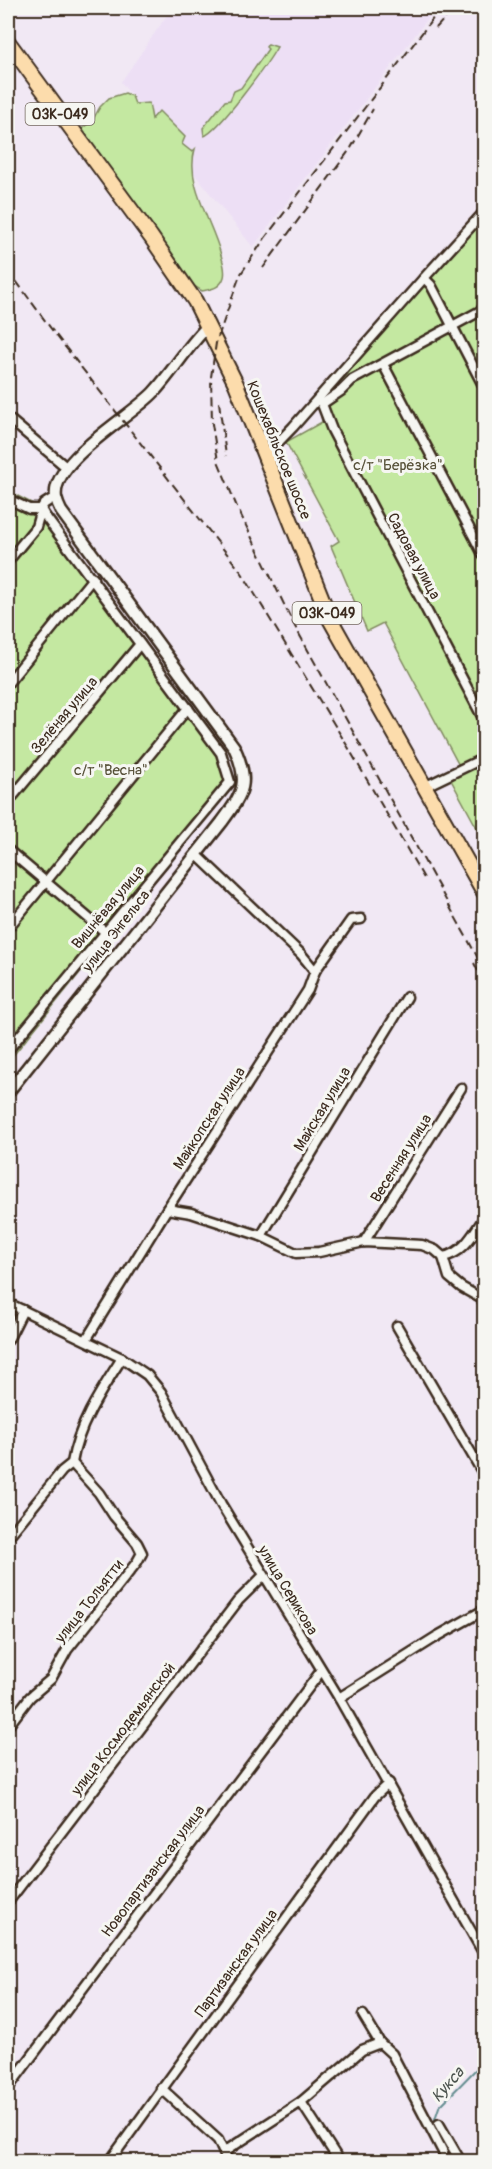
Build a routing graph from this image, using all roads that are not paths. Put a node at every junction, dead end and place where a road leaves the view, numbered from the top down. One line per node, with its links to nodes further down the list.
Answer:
1 (8, 42): 6 (main road, Кошехабльское шоссе / 03К-049)
2 (483, 218): 3 (street)
3 (424, 278): 5 (street); 9 (street)
4 (484, 309): 5 (street)
5 (452, 326): 7 (street); 8 (street)
6 (207, 327): 11 (main road, Кошехабльское шоссе / 03К-049); 12 (street)
7 (383, 364): 9 (street); 16 (street)
8 (484, 387)
9 (319, 402): 11 (street); 22 (street, Садовая улица)
10 (8, 417): 12 (street)
11 (264, 457): 24 (main road, Кошехабльское шоссе / 03К-049)
12 (66, 467): 13 (street)
13 (56, 497): 15 (street); 27 (street, улица Энгельса)
14 (8, 499): 15 (street)
15 (41, 509): 17 (street); 18 (street)
16 (484, 556)
17 (8, 561)
18 (93, 578): 19 (street); 20 (street)
19 (140, 644): 21 (street); 25 (street, Зелёная улица)
20 (8, 683)
21 (188, 708): 28 (street); 32 (street, Вишнёвая улица)
22 (484, 720)
23 (484, 758): 24 (street)
24 (424, 787): 29 (main road, Кошехабльское шоссе / 03К-049)
25 (8, 802)
26 (8, 850): 28 (street)
27 (196, 854): 33 (street); 37 (street, улица Энгельса)
28 (46, 882): 31 (street); 32 (street)
29 (484, 892)
30 (361, 919): 33 (street, Майкопская улица)
31 (8, 928)
32 (105, 932): 35 (street, Вишнёвая улица)
33 (315, 971): 38 (street, Майкопская улица)
34 (407, 997): 40 (street, Майская улица)
35 (8, 1050)
36 (461, 1088): 41 (street, Весенняя улица)
37 (8, 1092)
38 (167, 1209): 40 (street); 48 (street, Майкопская улица)
39 (484, 1218): 42 (street)
40 (261, 1236): 41 (street)
41 (364, 1242): 42 (street)
42 (443, 1257): 43 (street)
43 (484, 1300)
44 (8, 1303): 45 (street, улица Серикова)
45 (22, 1310): 47 (street); 48 (street, улица Серикова)
46 (397, 1326): 51 (street)
47 (8, 1340)
48 (86, 1340): 49 (street, улица Серикова)
49 (122, 1358): 50 (street); 53 (street, улица Серикова)
50 (72, 1463): 52 (street); 57 (street, улица Тольятти)
51 (484, 1475)
52 (8, 1537)
53 (264, 1575): 55 (street, улица Серикова); 59 (street, улица Космодемьянской)
54 (484, 1610): 56 (street)
55 (321, 1671): 56 (street, улица Серикова); 63 (street, Новопартизанская улица)
56 (339, 1698): 58 (street, улица Серикова)
57 (8, 1726)
58 (388, 1783): 60 (street, улица Серикова); 64 (street, Партизанская улица)
59 (8, 1902)
60 (484, 1954)
61 (363, 2015): 62 (street)
62 (380, 2043): 65 (street); 68 (street)
63 (8, 2088)
64 (161, 2088): 67 (street); 69 (street, Партизанская улица)
65 (301, 2102): 67 (street); 72 (street)
66 (439, 2124): 73 (street)
67 (224, 2152): 71 (street)
68 (443, 2152)
69 (111, 2158): 70 (street)
70 (122, 2162)
71 (228, 2162)
72 (340, 2162)
73 (461, 2162)

